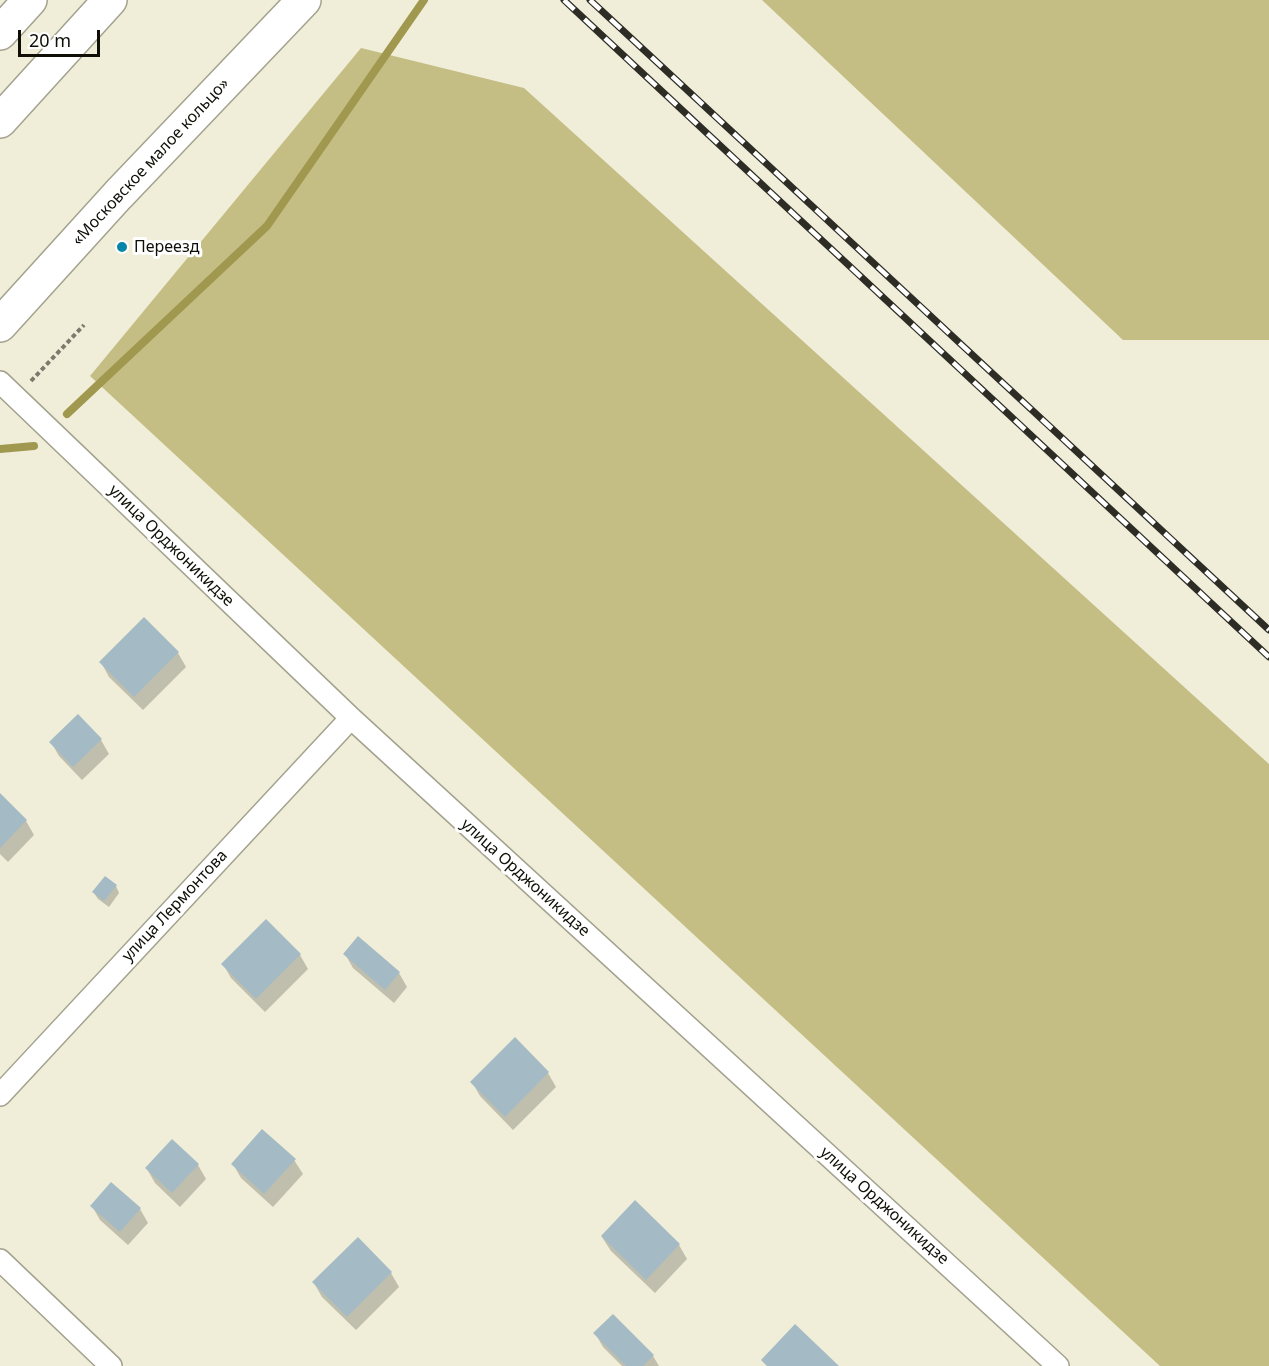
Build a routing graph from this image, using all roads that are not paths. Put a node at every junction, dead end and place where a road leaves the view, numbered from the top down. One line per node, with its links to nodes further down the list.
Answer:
1 (30, 0): 4 (highway)
2 (110, 0): 5 (highway)
3 (304, 0): 6 (highway, «Московское малое кольцо»)
4 (0, 33)
5 (0, 121)
6 (0, 325)
7 (0, 382): 8 (street, улица Орджоникидзе)
8 (351, 718): 9 (street, улица Лермонтова); 12 (street, улица Орджоникидзе)
9 (0, 1095)
10 (0, 1260): 11 (street)
11 (111, 1366)
12 (1058, 1366)

